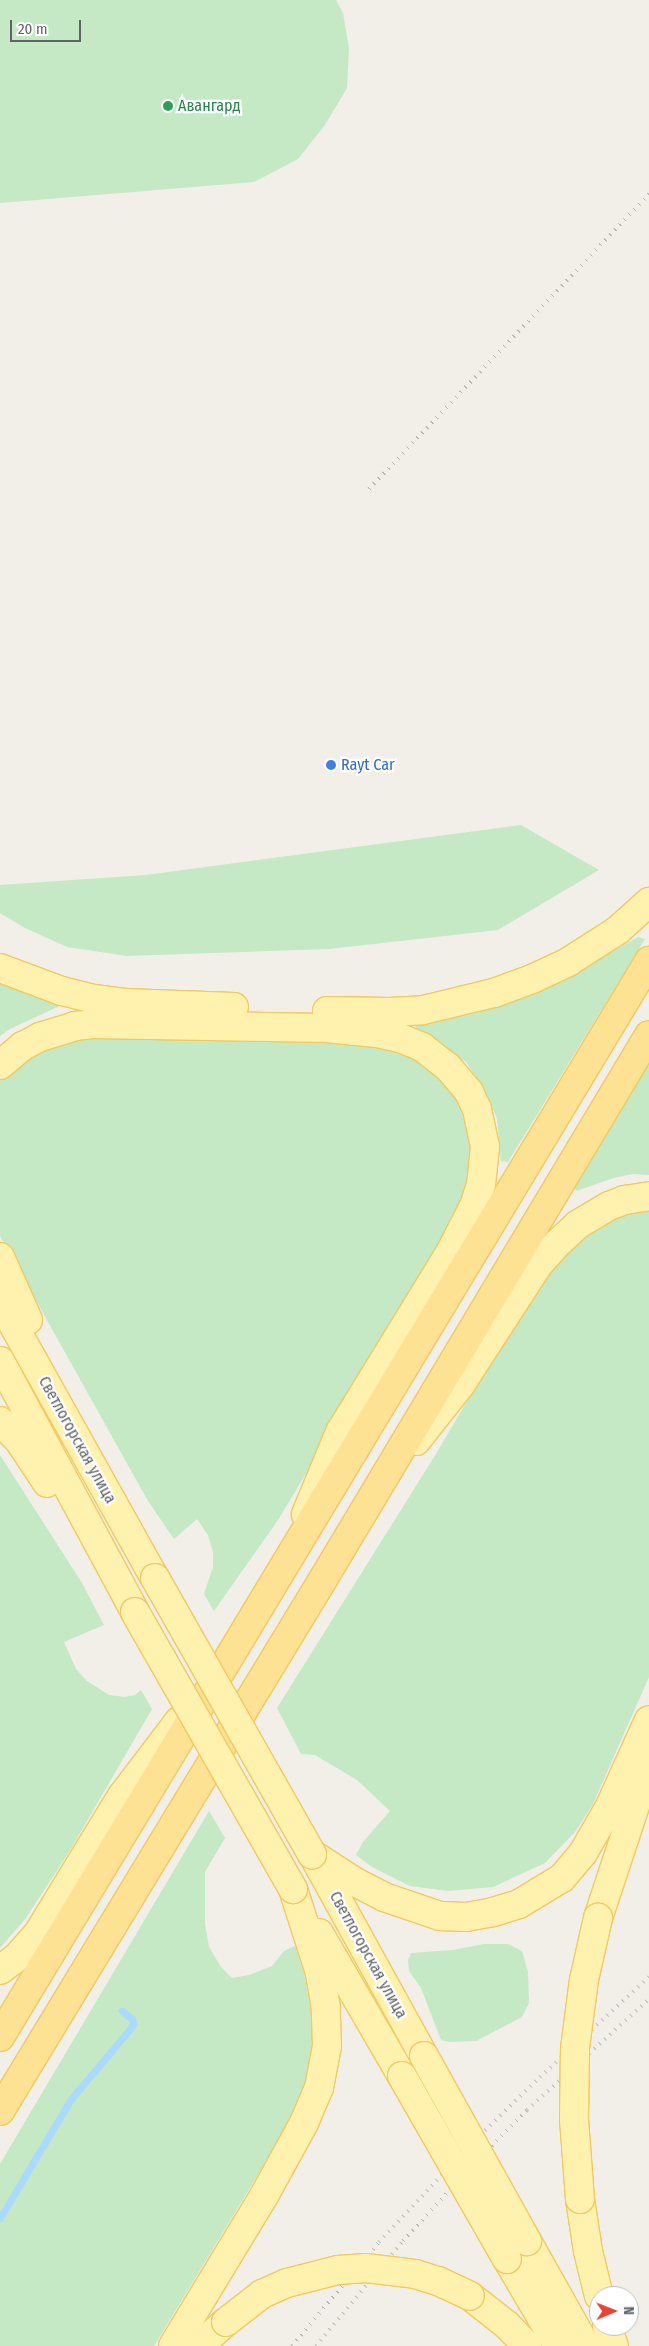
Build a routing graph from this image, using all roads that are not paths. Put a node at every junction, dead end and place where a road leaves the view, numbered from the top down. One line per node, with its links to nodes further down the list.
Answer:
1 (649, 902): 3 (main road)
2 (649, 961): 13 (highway)
3 (0, 968)
4 (649, 1035): 12 (highway)
5 (0, 1065): 13 (main road)
6 (649, 1196): 12 (main road)
7 (0, 1257): 11 (main road)
8 (0, 1301): 11 (main road, Светлогорская улица)
9 (0, 1360): 14 (main road, Светлогорская улица)
10 (0, 1420): 14 (main road)
11 (92, 1468): 18 (main road, Светлогорская улица, bridge)
12 (369, 1502): 22 (highway)
13 (285, 1563): 15 (highway)
14 (135, 1612): 19 (main road, bridge)
15 (231, 1652): 20 (main road); 21 (highway)
16 (649, 1720): 18 (main road)
17 (649, 1764): 23 (main road, bridge)
18 (312, 1854): 28 (main road, Светлогорская улица, bridge)
19 (293, 1889): 24 (main road); 27 (main road, Светлогорская улица, bridge)
20 (0, 1970)
21 (0, 2037)
22 (0, 2111)
23 (597, 2286)
24 (173, 2346)
25 (200, 2346): 26 (main road, bridge)
26 (526, 2346)
27 (558, 2346)
28 (586, 2346)

